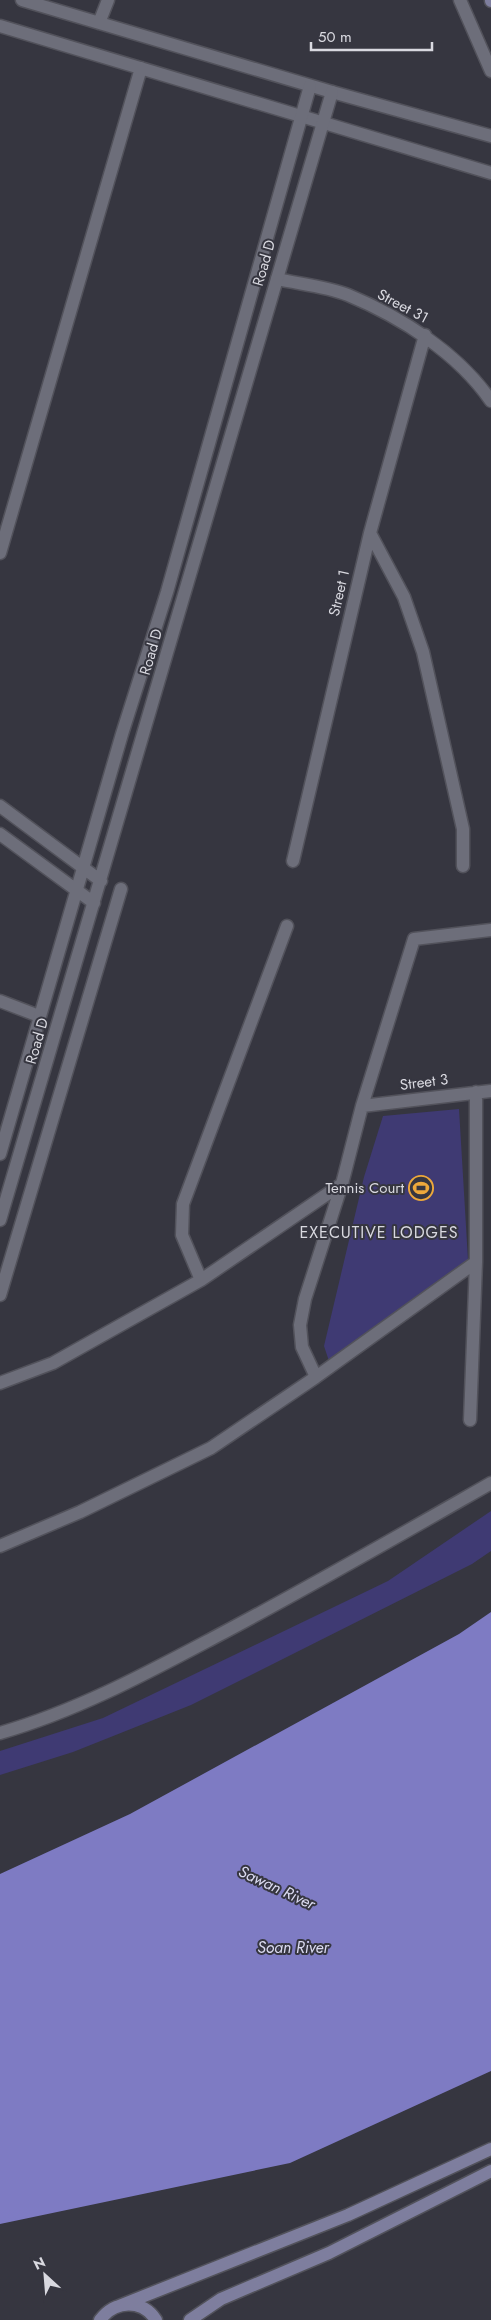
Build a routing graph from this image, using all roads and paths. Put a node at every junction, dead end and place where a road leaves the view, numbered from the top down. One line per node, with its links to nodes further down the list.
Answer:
1 (22, 0): 4 (street)
2 (108, 0): 4 (street)
3 (460, 0): 7 (street)
4 (99, 23): 8 (street)
5 (0, 26): 6 (street)
6 (141, 68): 10 (street); 18 (street)
7 (491, 71)
8 (310, 86): 9 (street); 10 (street, Road D)
9 (332, 92): 11 (street, Road D); 12 (street)
10 (301, 116): 11 (street); 23 (street, Road D)
11 (322, 123): 13 (street); 14 (street, Road D)
12 (491, 136)
13 (491, 174)
14 (276, 279): 15 (street, Street 31); 24 (street, Road D)
15 (425, 335): 16 (street, Street 31); 17 (street, Street 1)
16 (491, 400)
17 (370, 532): 21 (street, Street 1); 22 (street)
18 (0, 553)
19 (0, 806): 23 (street)
20 (0, 834): 26 (street)
21 (293, 861)
22 (463, 866)
23 (83, 869): 24 (street); 26 (street, Road D)
24 (100, 881): 27 (street, Road D)
25 (121, 889): 40 (street)
26 (77, 892): 27 (street); 31 (street, Road D)
27 (94, 903): 37 (street, Road D)
28 (288, 926): 39 (street)
29 (491, 930): 34 (street)
30 (0, 1001): 31 (street)
31 (39, 1016): 35 (street, Road D)
32 (491, 1091): 33 (street, Street 3)
33 (476, 1092): 34 (street, Street 3); 38 (street)
34 (362, 1106): 36 (street)
35 (0, 1154)
36 (342, 1184): 39 (street); 41 (street)
37 (0, 1220)
38 (476, 1262): 41 (street); 43 (street)
39 (202, 1280): 42 (street)
40 (0, 1295)
41 (316, 1377): 45 (street)
42 (0, 1382)
43 (470, 1420)
44 (491, 1483): 46 (street)
45 (0, 1546)
46 (0, 1733)
47 (491, 2148): 49 (main road)
48 (491, 2171): 52 (main road)
49 (119, 2306): 50 (main road); 51 (main road)
50 (100, 2320)
51 (156, 2320)
52 (190, 2320)

